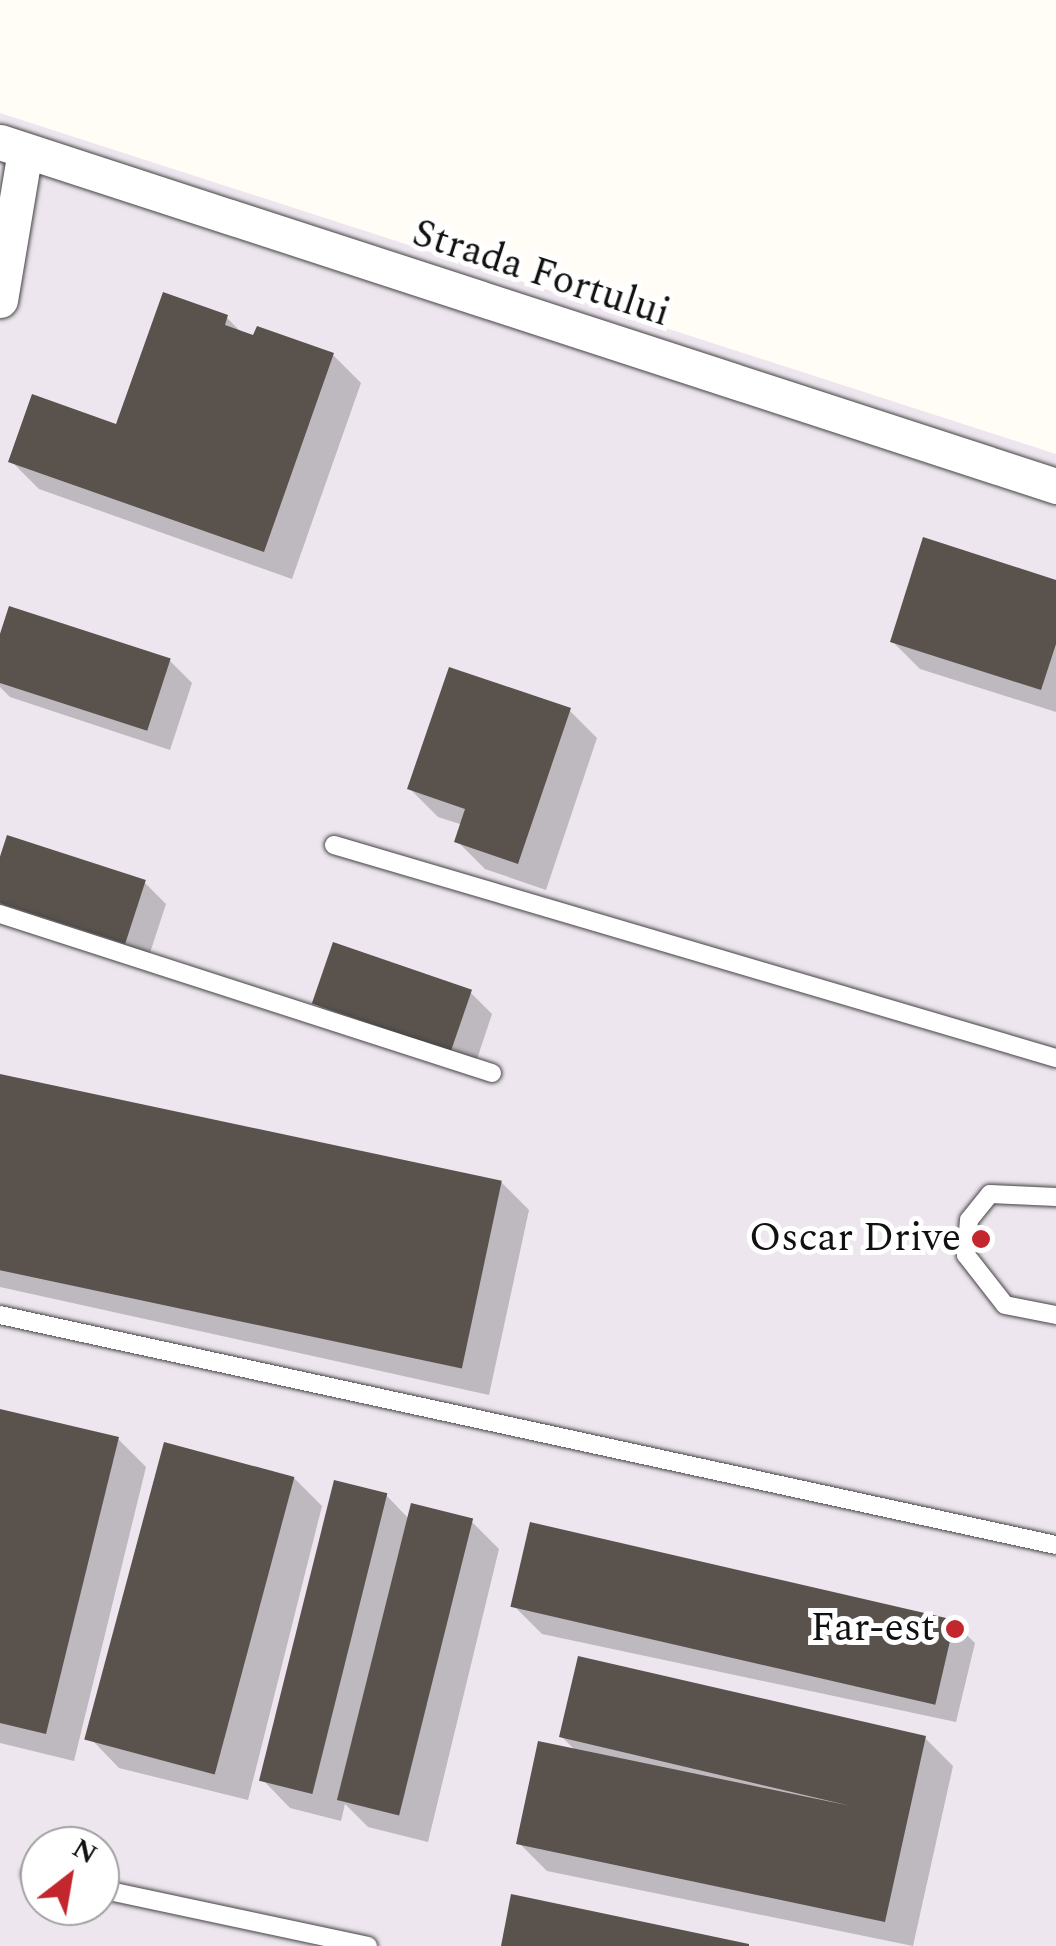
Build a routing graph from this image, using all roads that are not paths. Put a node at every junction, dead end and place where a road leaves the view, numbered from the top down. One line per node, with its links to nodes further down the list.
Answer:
1 (13, 147): 2 (street); 3 (street, Strada Fortului)
2 (0, 300)
3 (1056, 486)
4 (334, 845): 6 (lane)
5 (0, 914): 7 (lane)
6 (1056, 1058)
7 (492, 1073)
8 (1056, 1197): 9 (lane)
9 (1056, 1315)
10 (0, 1316): 11 (lane)
11 (1056, 1545)
12 (120, 1892): 13 (lane)
13 (368, 1946)

